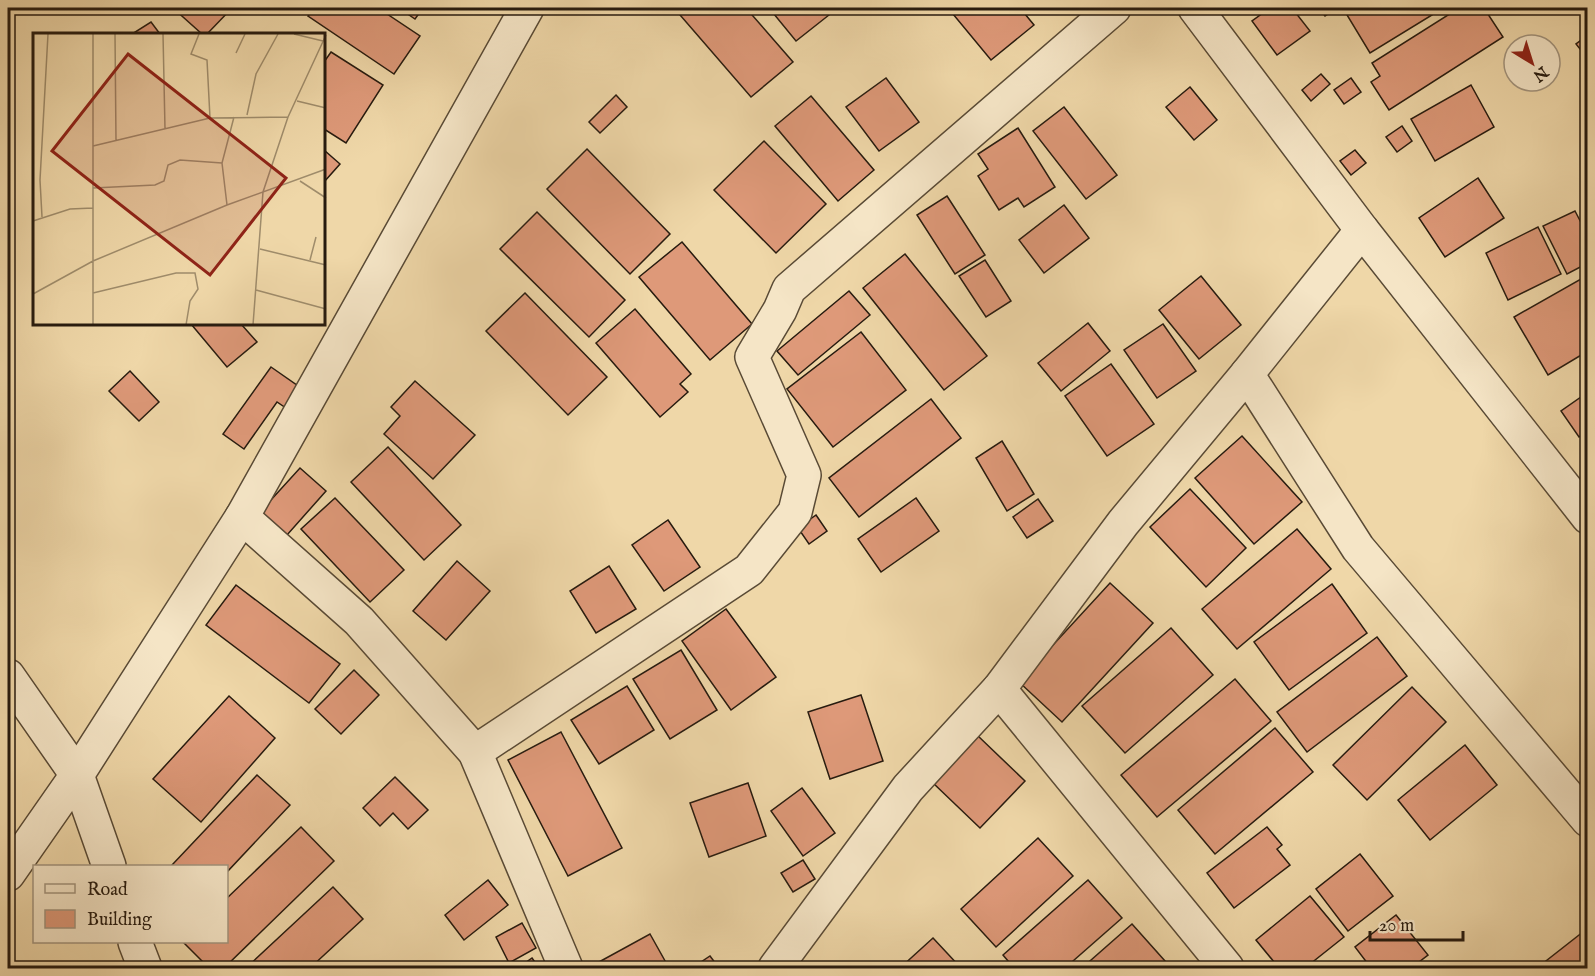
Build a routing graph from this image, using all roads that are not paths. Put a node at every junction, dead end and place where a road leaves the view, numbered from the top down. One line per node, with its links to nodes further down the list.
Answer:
1 (527, 8): 6 (street)
2 (1114, 8): 10 (street)
3 (1195, 8): 4 (street)
4 (1362, 230): 5 (street); 7 (street)
5 (1247, 374): 9 (street); 12 (street)
6 (242, 517): 10 (street); 11 (street)
7 (1587, 517)
8 (8, 676): 11 (street)
9 (999, 688): 18 (street); 19 (street)
10 (475, 752): 17 (street)
11 (77, 775): 13 (street); 14 (street)
12 (1587, 820)
13 (108, 865)
14 (8, 874)
15 (135, 943): 16 (street)
16 (145, 969)
17 (566, 969)
18 (775, 969)
19 (1227, 969)

